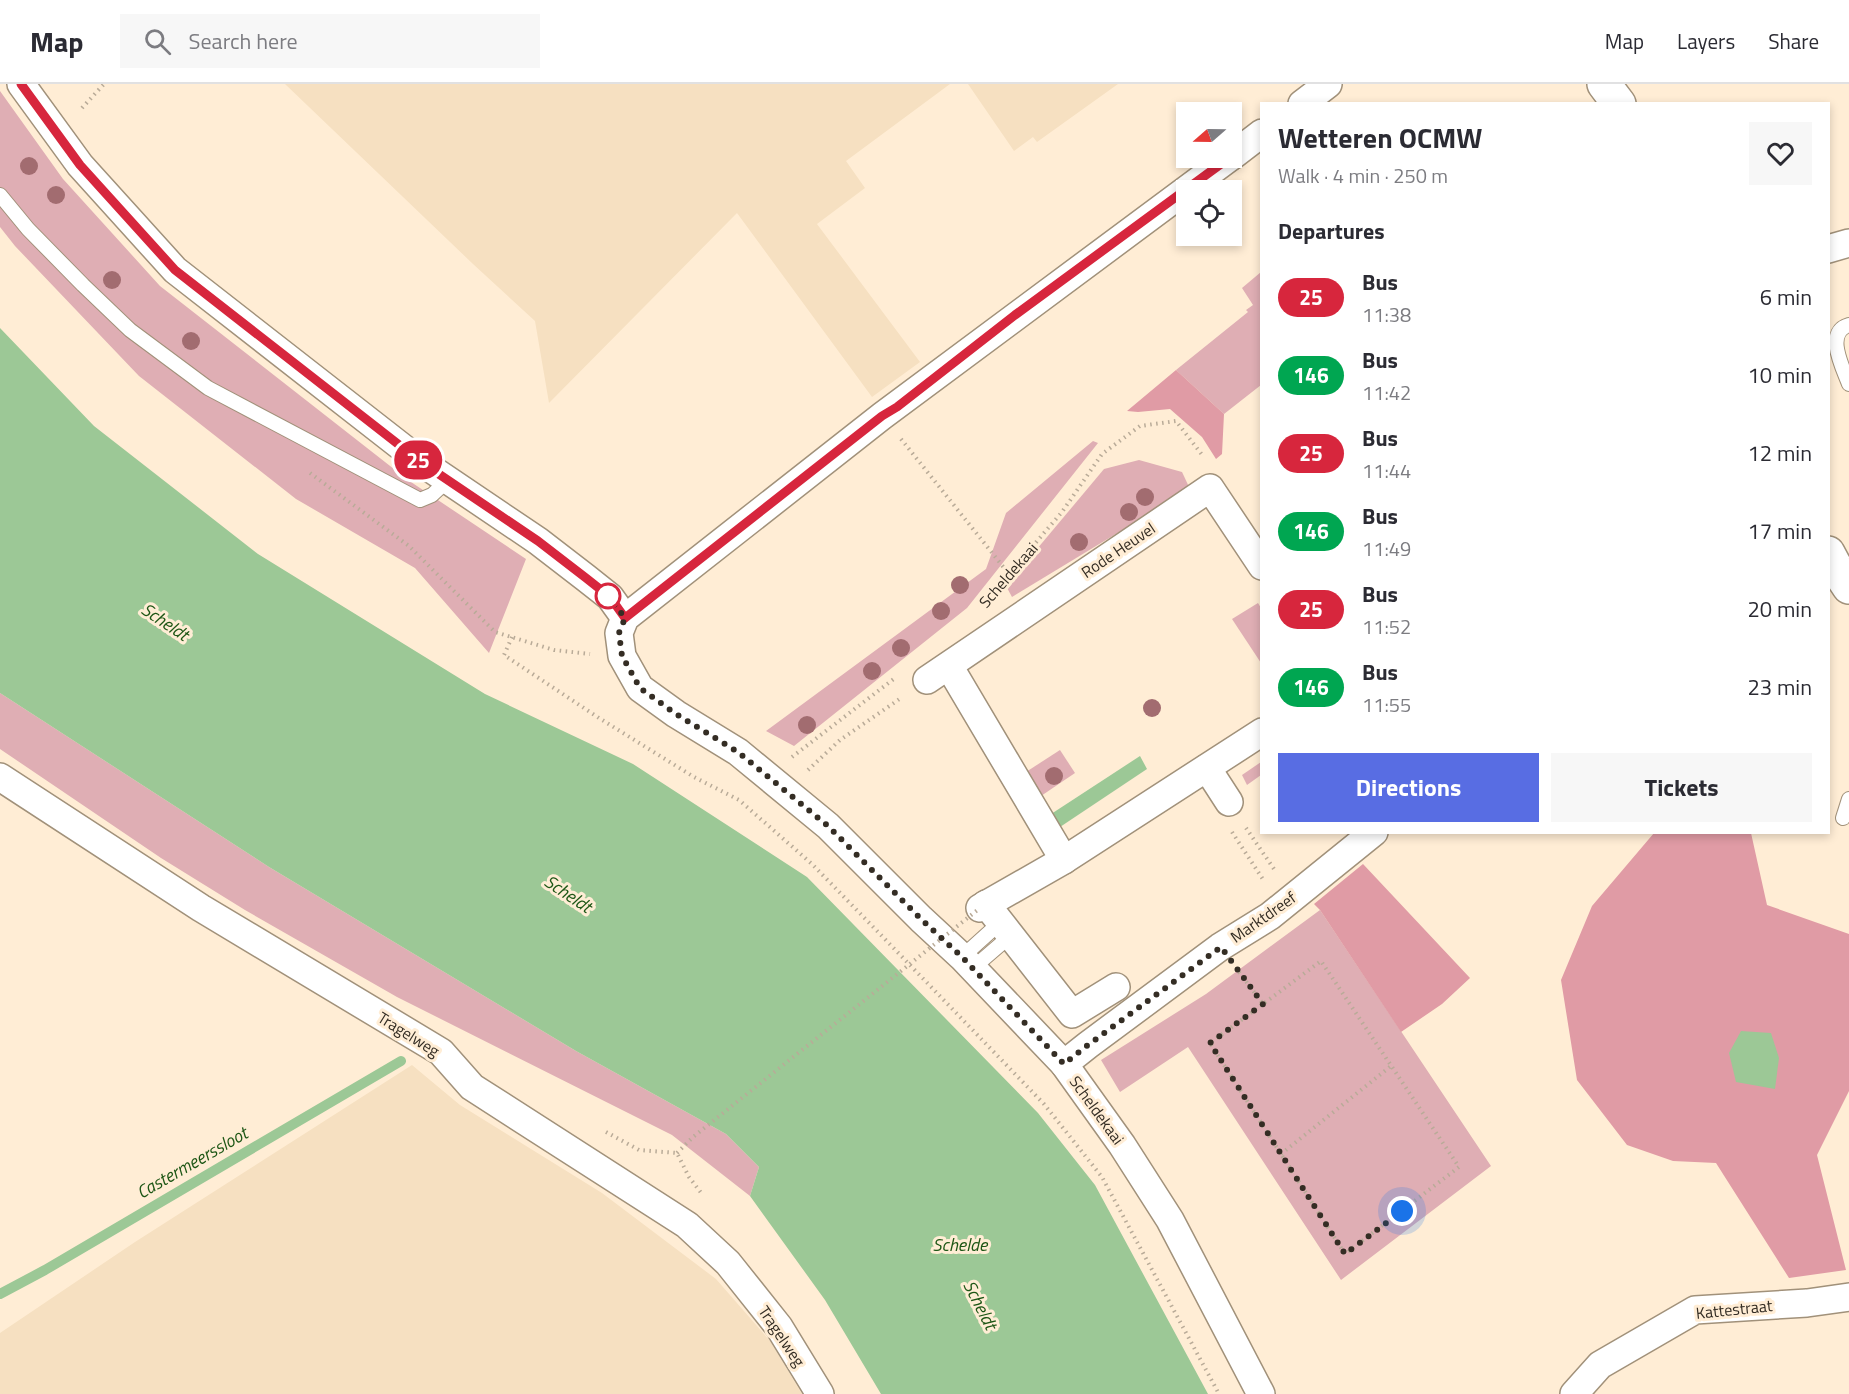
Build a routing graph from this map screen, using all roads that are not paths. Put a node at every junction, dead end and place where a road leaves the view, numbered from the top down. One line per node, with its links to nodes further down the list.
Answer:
1 (21, 84): 14 (street)
2 (1328, 84): 4 (street)
3 (1604, 84): 5 (street)
4 (1305, 102)
5 (1618, 102)
6 (1260, 135): 7 (street)
7 (1242, 148)
8 (1215, 168): 17 (street)
9 (0, 195): 14 (lane)
10 (1849, 243): 11 (street)
11 (1830, 248)
12 (1849, 325): 13 (lane)
13 (1849, 384)
14 (448, 480): 17 (street)
15 (1260, 563): 18 (street, Rode Heuvel)
16 (1057, 603): 18 (street)
17 (625, 618): 28 (street, Scheldekaai)
18 (951, 669): 19 (street, Rode Heuvel); 25 (street)
19 (915, 676)
20 (1260, 734): 25 (street)
21 (0, 777): 32 (street, Tragelweg)
22 (1849, 799): 23 (lane)
23 (1843, 818)
24 (1372, 834): 30 (street, Marktdreef)
25 (1064, 860): 26 (street)
26 (986, 914): 28 (lane); 29 (street)
27 (1002, 943): 28 (lane)
28 (967, 962): 30 (street, Scheldekaai)
29 (1116, 987)
30 (1064, 1064): 33 (street, Scheldekaai)
31 (1849, 1297): 34 (street, Kattestraat)
32 (820, 1394)
33 (1261, 1394)
34 (1574, 1394)

